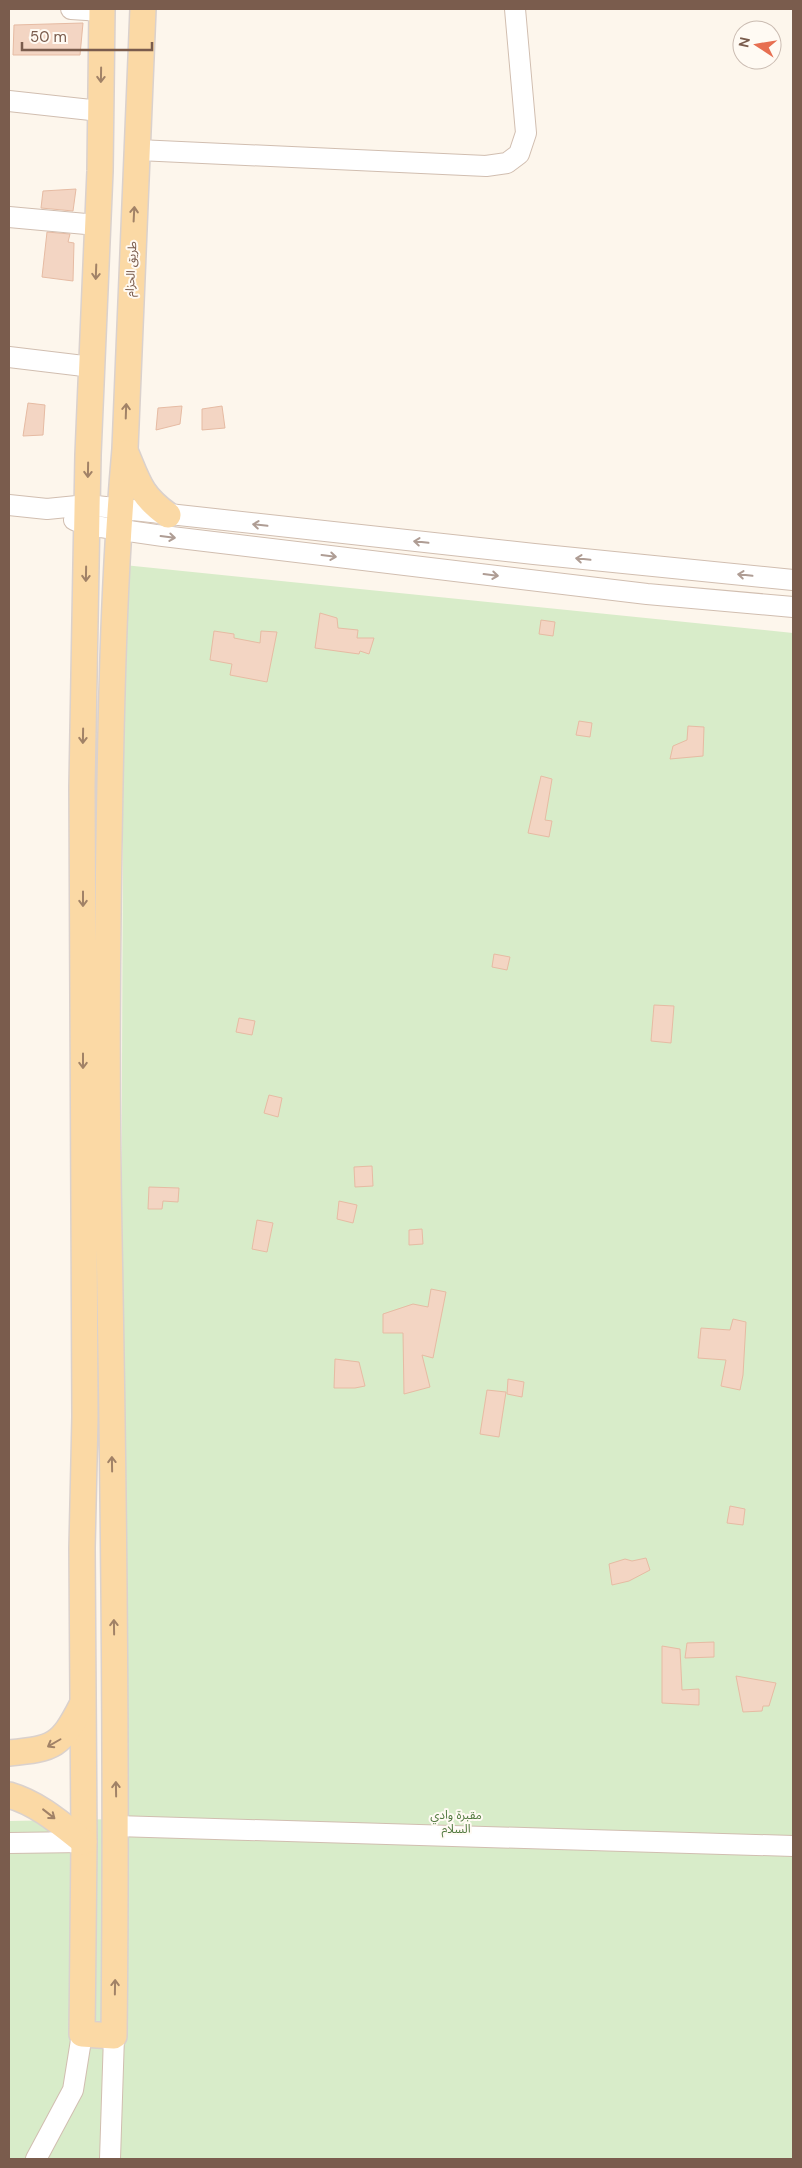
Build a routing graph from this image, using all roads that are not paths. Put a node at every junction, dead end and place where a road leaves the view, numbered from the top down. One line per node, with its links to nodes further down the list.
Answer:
1 (71, 9): 4 (street)
2 (143, 9): 7 (main road, طريق الحزام)
3 (516, 9): 7 (street)
4 (102, 10): 6 (main road, one-way to 6)
5 (9, 100): 6 (street)
6 (100, 111): 9 (main road)
7 (138, 150): 12 (main road, طريق الحزام, one-way to 7)
8 (9, 217): 9 (street)
9 (97, 225): 11 (main road, one-way to 11)
10 (9, 357): 11 (street)
11 (92, 367): 14 (main road, one-way to 14)
12 (125, 449): 15 (main road); 16 (main road, طريق الحزام)
13 (9, 505): 14 (street)
14 (87, 515): 16 (street); 23 (main road, one-way to 23)
15 (168, 515): 16 (street); 17 (street, one-way to 15)
16 (119, 520): 20 (street, one-way to 20); 26 (main road, طريق الحزام, one-way to 16)
17 (652, 566): 18 (street); 20 (street)
18 (688, 570): 19 (street, one-way to 18); 21 (street)
19 (793, 580)
20 (647, 594): 21 (street)
21 (685, 598): 22 (street)
22 (793, 607)
23 (82, 1706): 24 (main road, one-way to 24); 27 (main road)
24 (9, 1753)
25 (9, 1795): 27 (main road, one-way to 27)
26 (116, 1826): 29 (street); 31 (main road, طريق الحزام, one-way to 26)
27 (84, 1842): 28 (street); 30 (main road)
28 (9, 1843)
29 (793, 1846)
30 (82, 2034): 31 (main road); 32 (street)
31 (114, 2036): 33 (street)
32 (36, 2159)
33 (110, 2159): 34 (street)
34 (115, 2159)

